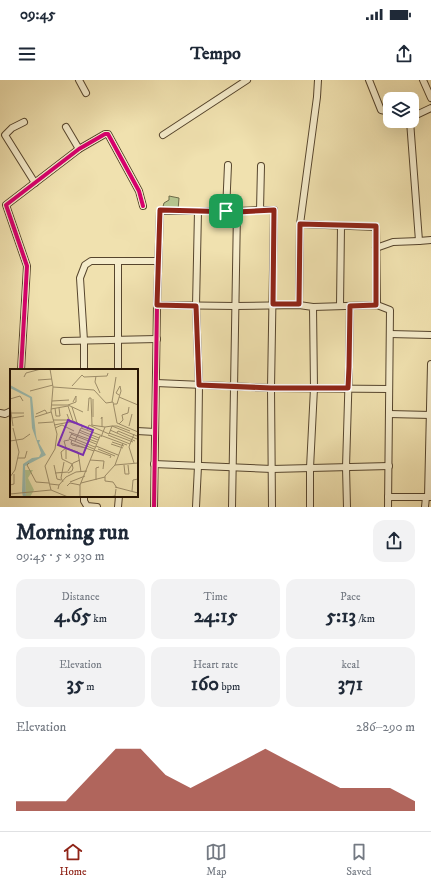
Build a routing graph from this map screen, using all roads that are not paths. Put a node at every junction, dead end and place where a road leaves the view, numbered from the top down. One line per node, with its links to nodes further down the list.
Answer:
1 (79, 80): 6 (street)
2 (247, 80): 14 (street)
3 (318, 80): 25 (street)
4 (369, 80): 9 (street)
5 (423, 80): 7 (street)
6 (86, 93)
7 (431, 98)
8 (431, 108): 10 (street)
9 (383, 110)
10 (419, 114)
11 (24, 122): 18 (street)
12 (66, 127): 15 (street)
13 (411, 128): 28 (street)
14 (163, 135)
15 (79, 149): 18 (street); 20 (street)
16 (228, 165): 22 (street)
17 (261, 166): 21 (street)
18 (35, 183): 19 (street)
19 (2, 205): 48 (street)
20 (143, 206)
21 (260, 210): 24 (street); 32 (street)
22 (226, 211): 23 (street); 24 (street)
23 (198, 212): 31 (street); 36 (street)
24 (237, 212): 37 (street)
25 (300, 224): 26 (street); 33 (street)
26 (341, 226): 29 (street); 38 (street)
27 (431, 240): 28 (street)
28 (419, 241): 29 (street)
29 (376, 248): 35 (street)
30 (118, 261): 31 (street); 44 (street); 46 (street)
31 (158, 261): 34 (street)
32 (273, 304): 33 (street); 37 (street); 54 (street)
33 (299, 304): 40 (street)
34 (157, 305): 36 (street); 43 (street)
35 (376, 305): 39 (street); 41 (street)
36 (196, 306): 37 (street); 52 (street)
37 (235, 306): 53 (street)
38 (340, 306): 39 (street); 40 (street)
39 (350, 306): 56 (street)
40 (313, 307): 55 (street)
41 (390, 334): 42 (street); 57 (street)
42 (431, 335)
43 (156, 339): 44 (street); 51 (street)
44 (118, 340): 46 (street); 50 (street)
45 (64, 341): 46 (street)
46 (84, 341): 49 (street)
47 (431, 364): 61 (street)
48 (21, 369)
49 (84, 369)
50 (118, 369)
51 (156, 383): 52 (street); 63 (street)
52 (199, 385): 53 (street); 65 (street)
53 (234, 386): 54 (street); 67 (street)
54 (271, 388): 55 (street); 70 (street)
55 (314, 388): 56 (street); 69 (street)
56 (348, 388): 57 (street); 68 (street)
57 (389, 389): 60 (street)
58 (10, 412): 59 (street)
59 (0, 413)
60 (389, 414): 61 (street); 66 (street)
61 (430, 415): 74 (street)
62 (138, 431): 63 (street)
63 (155, 432): 64 (street)
64 (154, 464): 65 (street); 77 (street)
65 (198, 466): 67 (street); 78 (street)
66 (389, 466): 68 (street); 73 (street)
67 (233, 467): 70 (street); 79 (street)
68 (346, 467): 69 (street); 82 (street)
69 (310, 468): 70 (street); 81 (street)
70 (272, 469): 80 (street)
71 (84, 497): 75 (street)
72 (119, 497): 76 (street)
73 (388, 497): 74 (street); 83 (street)
74 (428, 497): 84 (street)
75 (97, 507)
76 (118, 507)
77 (154, 507)
78 (196, 507)
79 (232, 507)
80 (272, 507)
81 (310, 507)
82 (347, 507)
83 (388, 507)
84 (425, 507)

